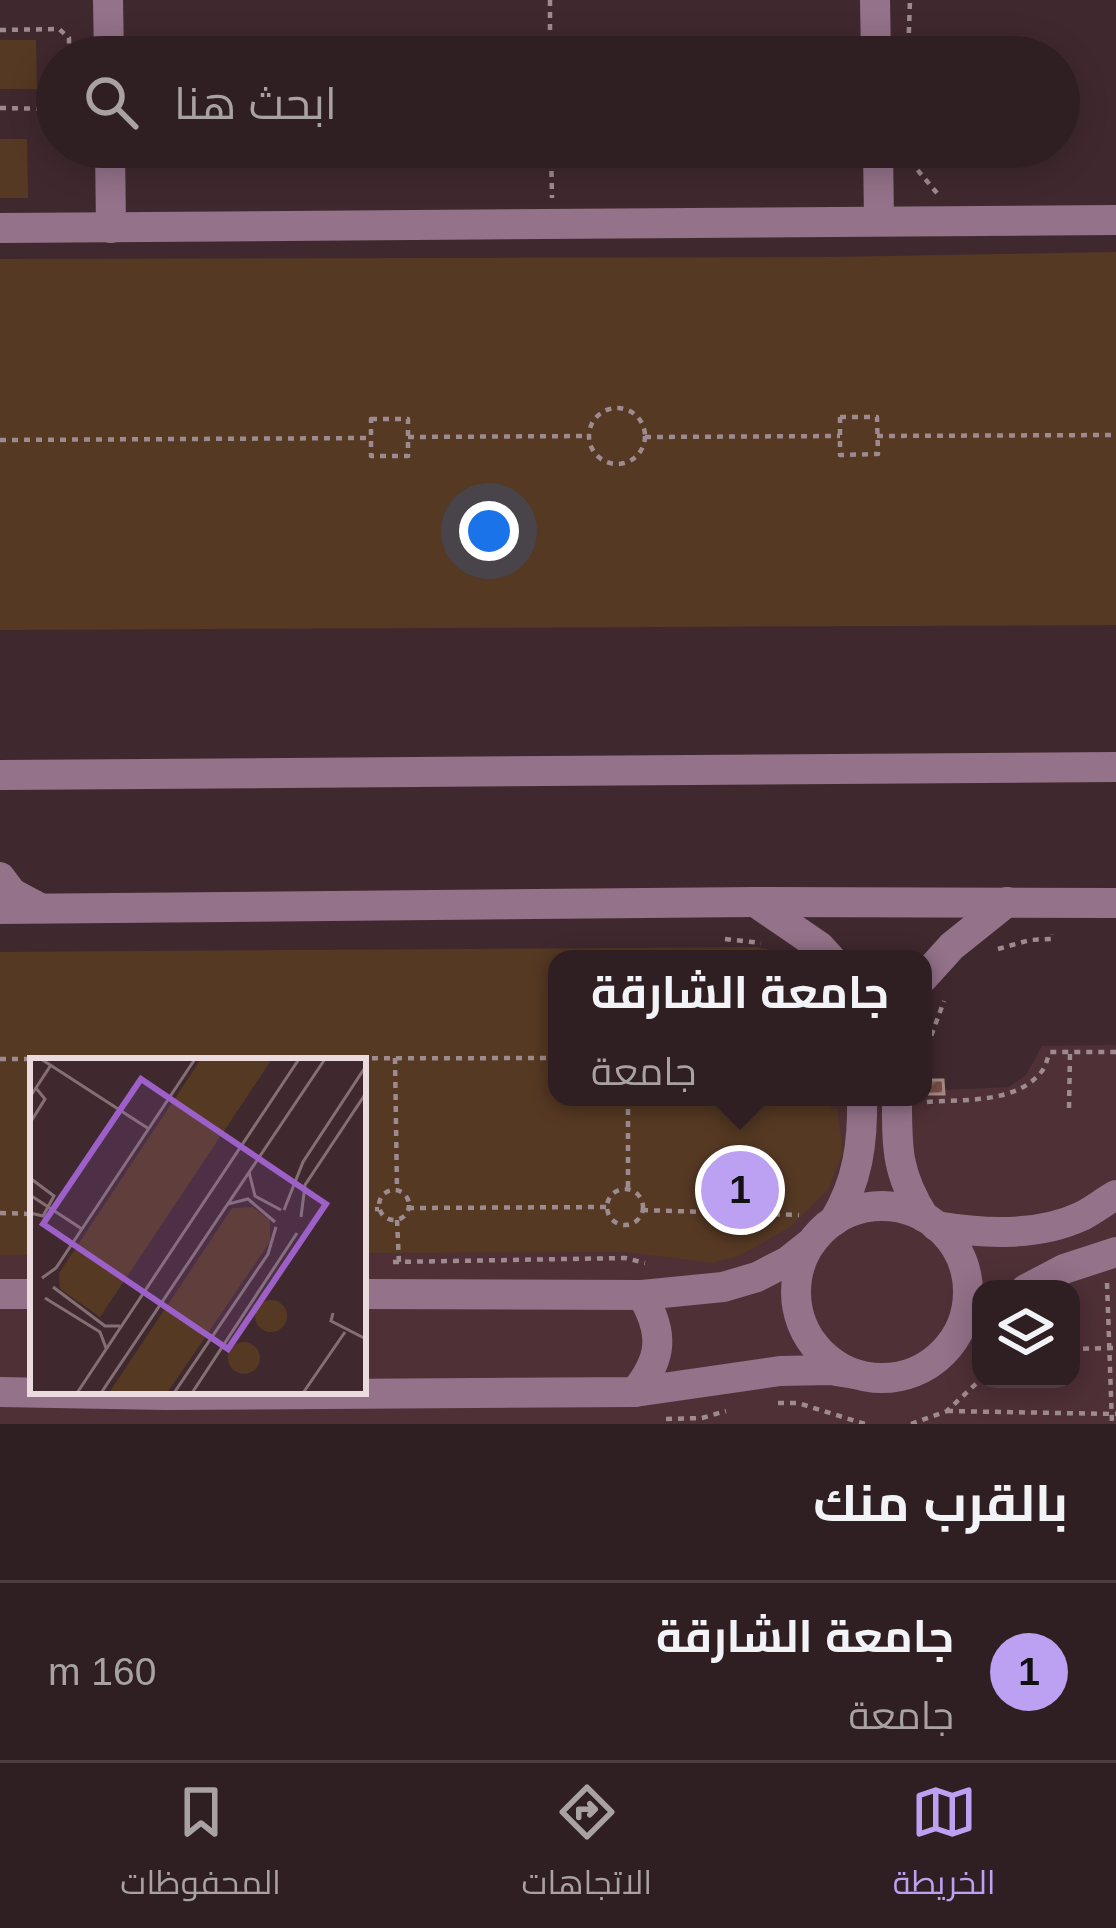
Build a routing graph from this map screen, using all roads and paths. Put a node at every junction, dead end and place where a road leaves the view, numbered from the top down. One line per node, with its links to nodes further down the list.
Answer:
1 (108, 0): 7 (street)
2 (550, 0): 8 (path)
3 (875, 0): 9 (street)
4 (910, 0): 10 (path)
5 (0, 30): 6 (path)
6 (67, 36)
7 (109, 36)
8 (550, 36)
9 (876, 36)
10 (909, 36)
11 (0, 108): 12 (path)
12 (36, 109)
13 (110, 168): 20 (street)
14 (551, 168): 16 (path)
15 (878, 168): 18 (street)
16 (552, 203)
17 (1116, 220): 18 (street)
18 (879, 221): 20 (street)
19 (0, 228): 20 (street)
20 (111, 229)
21 (1116, 435): 25 (path)
22 (589, 436): 23 (path); 23 (path); 26 (path)
23 (645, 436): 24 (path)
24 (840, 436): 25 (path); 25 (path)
25 (877, 436)
26 (408, 437): 27 (path); 27 (path)
27 (371, 438): 28 (path)
28 (0, 440)
29 (1116, 767): 31 (street)
30 (0, 775): 31 (street)
31 (34, 775): 32 (street)
32 (0, 803)
33 (0, 878): 39 (street)
34 (755, 902): 35 (street); 39 (street); 40 (street)
35 (1007, 902): 36 (street); 42 (street)
36 (1055, 903): 37 (street); 41 (path)
37 (1116, 903)
38 (0, 908): 39 (street)
39 (40, 908)
40 (823, 950)
41 (993, 951)
42 (937, 982)
43 (1116, 1052): 44 (path)
44 (1070, 1053): 50 (path); 54 (path)
45 (366, 1058): 46 (path)
46 (395, 1058): 47 (path); 55 (path)
47 (548, 1058)
48 (0, 1059): 49 (path)
49 (30, 1059)
50 (932, 1104)
51 (628, 1106): 56 (path)
52 (903, 1107): 53 (street); 66 (street)
53 (858, 1108): 67 (street)
54 (1070, 1108)
55 (397, 1190): 59 (path); 60 (path)
56 (628, 1190): 58 (path); 62 (path)
57 (1116, 1195): 66 (street)
58 (607, 1207): 59 (path); 62 (path)
59 (408, 1208): 65 (path)
60 (379, 1209): 61 (path); 65 (path)
61 (366, 1210)
62 (643, 1210): 67 (path)
63 (0, 1213): 64 (path)
64 (30, 1214)
65 (397, 1220): 70 (path)
66 (930, 1222): 67 (street); 76 (street)
67 (819, 1226): 72 (street); 79 (street)
68 (1111, 1253): 71 (street); 77 (path)
69 (381, 1262): 70 (path)
70 (398, 1262): 72 (path); 74 (path)
71 (1043, 1280)
72 (649, 1282): 74 (street); 82 (street)
73 (366, 1294): 74 (street)
74 (399, 1294)
75 (972, 1326): 76 (street)
76 (953, 1340): 79 (street)
77 (1112, 1348): 78 (path); 90 (path)
78 (1080, 1349)
79 (855, 1374): 82 (street)
80 (972, 1387): 89 (path)
81 (0, 1392): 83 (street)
82 (634, 1392): 86 (street)
83 (30, 1393)
84 (110, 1394): 85 (street)
85 (321, 1394)
86 (366, 1394)
87 (773, 1403): 92 (path)
88 (728, 1411): 91 (path)
89 (947, 1411): 90 (path); 93 (path)
90 (1114, 1414): 94 (path)
91 (662, 1420)
92 (865, 1424)
93 (911, 1424)
94 (1112, 1424)

